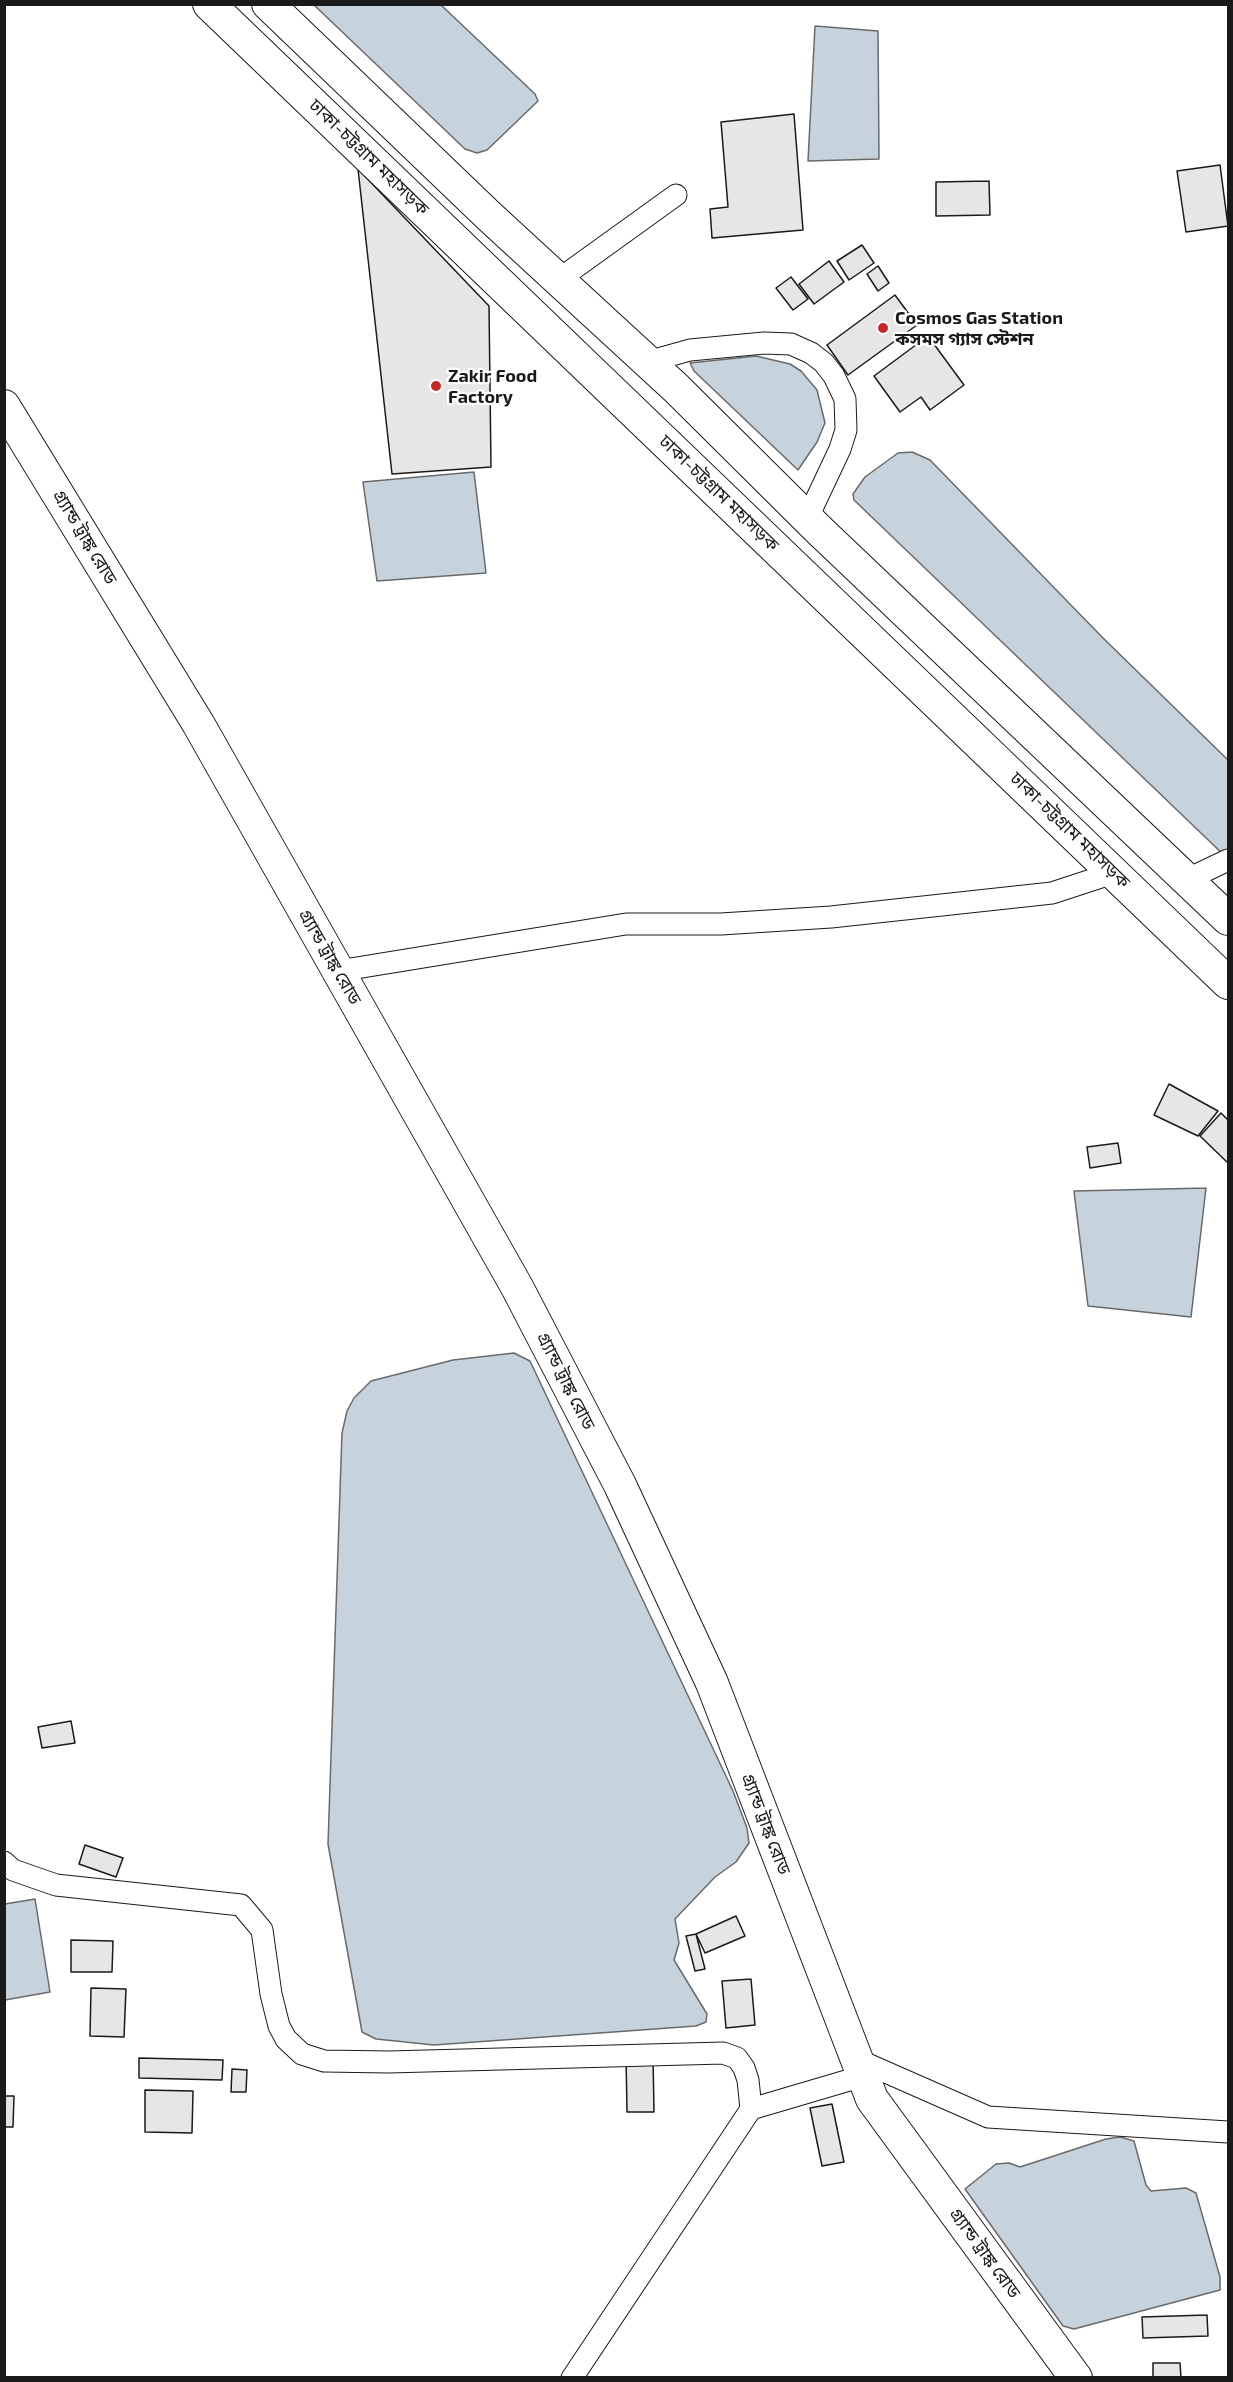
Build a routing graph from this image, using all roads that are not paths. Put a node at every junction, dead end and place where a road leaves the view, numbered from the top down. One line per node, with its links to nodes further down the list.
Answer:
1 (209, 4): 9 (highway, ঢাকা-চট্টগ্রাম মহাসড়ক)
2 (268, 4): 4 (highway)
3 (676, 195): 4 (street)
4 (558, 280): 5 (highway)
5 (647, 362): 7 (highway); 7 (street)
6 (4, 406): 12 (highway, গ্র্যান্ড ট্রাঙ্ক রোড)
7 (807, 519): 10 (highway)
8 (1223, 862): 10 (street)
9 (1113, 873): 12 (street); 13 (highway, ঢাকা-চট্টগ্রাম মহাসড়ক)
10 (1186, 880): 11 (highway)
11 (1228, 919)
12 (338, 971): 15 (highway, গ্র্যান্ড ট্রাঙ্ক রোড)
13 (1228, 983)
14 (4, 1862): 16 (street)
15 (860, 2067): 16 (street); 17 (street); 19 (highway, গ্র্যান্ড ট্রাঙ্ক রোড)
16 (751, 2109): 18 (street)
17 (1228, 2132)
18 (572, 2378)
19 (1076, 2378)

